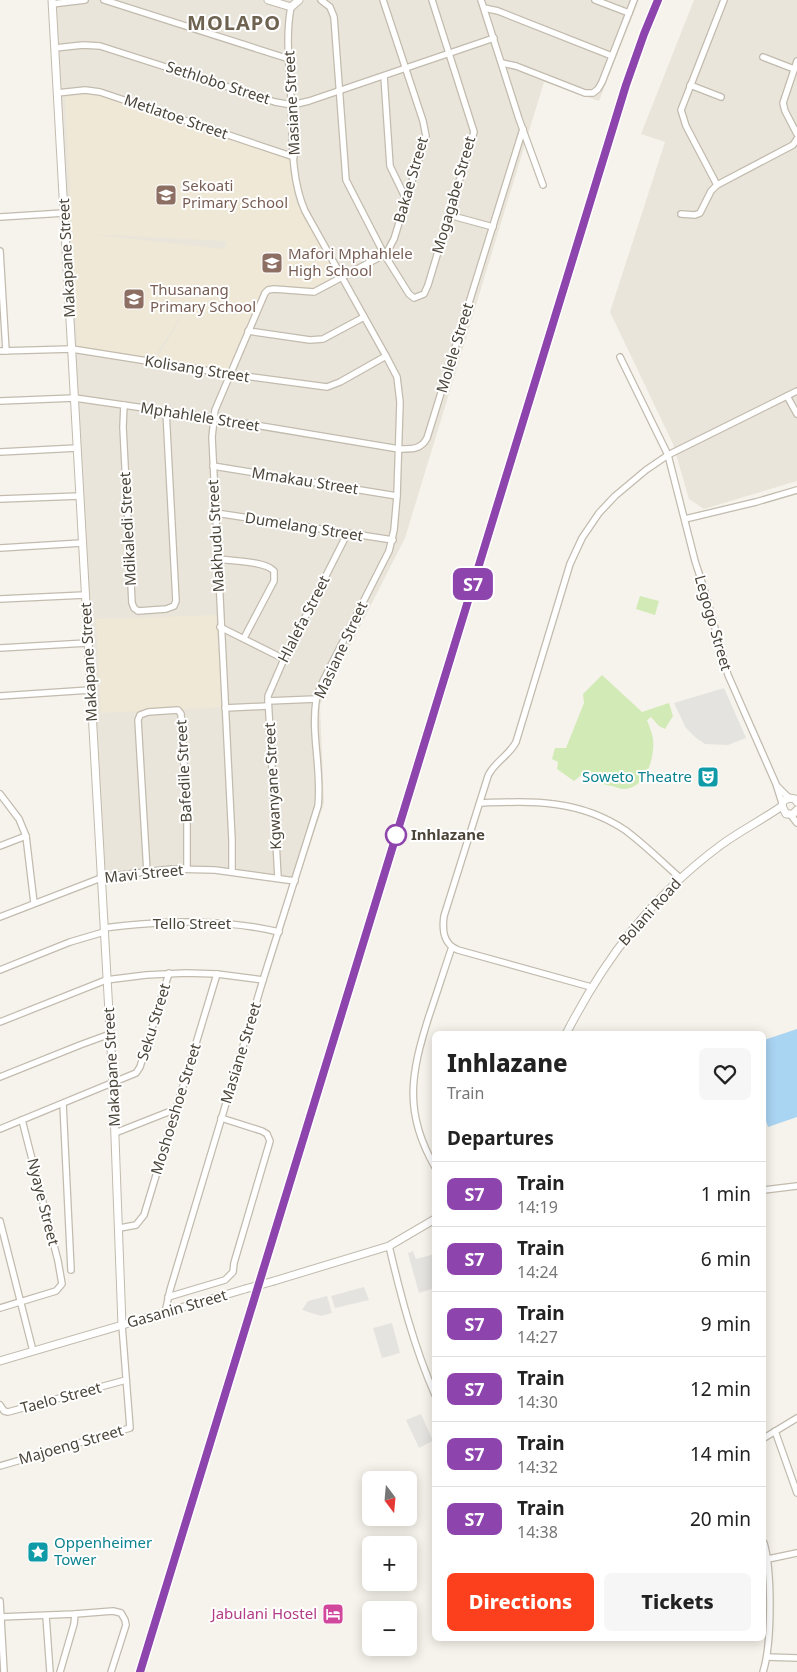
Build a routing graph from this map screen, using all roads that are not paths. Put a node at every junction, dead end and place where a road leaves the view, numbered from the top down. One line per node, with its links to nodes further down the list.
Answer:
1 (85, 0): 12 (street)
2 (104, 0): 21 (street)
3 (268, 0): 13 (street)
4 (299, 0): 13 (street)
5 (321, 0): 28 (street)
6 (383, 0): 24 (street, Bakae Street)
7 (432, 0): 18 (street, Mogagabe Street)
8 (482, 0): 14 (street)
9 (596, 0): 15 (street)
10 (634, 0): 15 (street)
11 (724, 0): 27 (street)
12 (52, 2): 17 (street, Makapane Street)
13 (291, 7): 21 (street, Masiane Street)
14 (484, 8): 16 (street); 19 (street)
15 (628, 13): 19 (street)
16 (494, 38): 18 (street, Sethlobo Street); 23 (street)
17 (55, 48): 29 (street, Makapane Street); 31 (street, Sethlobo Street)
18 (449, 53): 24 (street, Sethlobo Street); 41 (street, Mogagabe Street)
19 (612, 56): 23 (street)
20 (763, 57): 25 (street)
21 (289, 59): 31 (street, Masiane Street)
22 (797, 61): 25 (street)
23 (502, 62): 32 (street)
24 (407, 68): 26 (street, Sethlobo Street); 38 (street, Bakae Street)
25 (794, 69): 33 (street)
26 (384, 76): 28 (street, Sethlobo Street); 38 (street)
27 (690, 85): 30 (street); 37 (street)
28 (340, 90): 31 (street, Sethlobo Street); 45 (street)
29 (57, 93): 35 (street, Metlatoe Street); 39 (street, Makapane Street)
30 (721, 97)
31 (292, 105): 35 (street, Masiane Street)
32 (523, 129): 36 (street); 43 (street, Molele Street)
33 (797, 134)
34 (797, 139): 37 (street)
35 (294, 157): 46 (street, Masiane Street)
36 (543, 185)
37 (717, 185): 40 (street)
38 (406, 199): 45 (street, Bakae Street)
39 (64, 214): 42 (street); 49 (street, Makapane Street)
40 (681, 214)
41 (449, 215): 43 (street); 45 (street, Mogagabe Street)
42 (0, 217)
43 (493, 227): 63 (street, Molele Street)
44 (0, 251): 50 (street)
45 (384, 254): 46 (street)
46 (342, 277): 47 (street, Masiane Street); 48 (street, Makhudu Street)
47 (364, 317): 48 (street); 51 (street, Masiane Street)
48 (248, 331): 53 (street, Makhudu Street)
49 (72, 349): 50 (street, Kolisang Street); 53 (street, Kolisang Street); 56 (street, Makapane Street)
50 (3, 351)
51 (386, 356): 53 (street, Kolisang Street); 63 (street, Masiane Street)
52 (620, 357): 65 (street, Legogo Street)
53 (229, 374): 61 (street, Makhudu Street)
54 (797, 391): 55 (street)
55 (788, 396): 60 (street); 65 (street)
56 (75, 398): 57 (street, Mphahlele Street); 58 (street, Mphahlele Street); 62 (street, Makapane Street)
57 (0, 401)
58 (124, 405): 59 (street, Mphahlele Street); 59 (street, Mdikaledi Street)
59 (166, 411): 61 (street, Mphahlele Street)
60 (797, 414)
61 (212, 418): 63 (street, Mphahlele Street); 66 (street, Makhudu Street)
62 (77, 448): 64 (street); 68 (street, Makapane Street)
63 (398, 449): 69 (street, Masiane Street)
64 (0, 452)
65 (668, 455): 72 (street, Legogo Street); 91 (street)
66 (213, 466): 69 (street, Mmakau Street); 71 (street, Makhudu Street)
67 (797, 490): 72 (street)
68 (80, 496): 70 (street); 75 (street, Makapane Street)
69 (397, 496): 74 (street, Masiane Street)
70 (0, 499)
71 (216, 513): 73 (street, Dumelang Street); 77 (street, Makhudu Street)
72 (685, 519): 92 (street, Legogo Street)
73 (347, 534): 74 (street, Dumelang Street); 84 (street, Hlalefa Street)
74 (393, 540): 87 (street, Masiane Street)
75 (82, 543): 76 (street); 78 (street, Makapane Street)
76 (0, 548)
77 (218, 559): 80 (street, Makhudu Street); 81 (street)
78 (85, 595): 79 (street); 82 (street, Makapane Street)
79 (0, 599)
80 (220, 627): 81 (street); 89 (street, Makhudu Street)
81 (244, 638): 84 (street)
82 (87, 643): 83 (street); 85 (street, Makapane Street)
83 (0, 648)
84 (284, 659): 88 (street, Hlalefa Street)
85 (90, 690): 86 (street); 99 (street, Makapane Street)
86 (0, 696)
87 (316, 699): 88 (street); 102 (street, Masiane Street)
88 (268, 703): 89 (street, Kgwanyane Street); 100 (street, Kgwanyane Street)
89 (226, 708): 98 (street, Makhudu Street)
90 (0, 794): 94 (street)
91 (480, 803): 101 (street); 107 (street)
92 (791, 806): 93 (street, Legogo Street); 101 (street, Bolani Road)
93 (797, 823)
94 (26, 836): 95 (street); 103 (street)
95 (0, 846)
96 (187, 869): 97 (street, Mavi Street); 97 (street, Bafedile Street); 98 (street, Mavi Street)
97 (147, 872): 99 (street, Mavi Street)
98 (232, 872): 100 (street, Mavi Street)
99 (101, 878): 103 (street, Mavi Street); 105 (street, Makapane Street)
100 (278, 878): 102 (street, Mavi Street)
101 (680, 878): 113 (street, Bolani Road)
102 (295, 881): 106 (street, Masiane Street)
103 (34, 903): 104 (street, Mavi Street)
104 (0, 917)
105 (104, 930): 106 (street, Tello Street); 108 (street, Tello Street); 111 (street, Makapane Street)
106 (279, 932): 112 (street, Masiane Street)
107 (452, 947): 113 (street); 125 (street)
108 (0, 970)
109 (168, 973): 110 (street); 111 (street); 118 (street, Seku Street)
110 (217, 974): 112 (street); 120 (street, Moshoeshoe Street)
111 (106, 980): 114 (street); 116 (street, Makapane Street)
112 (263, 980): 121 (street, Masiane Street)
113 (591, 987): 115 (street, Bolani Road)
114 (0, 1022)
115 (568, 1031)
116 (110, 1034): 117 (street); 118 (street, Makapane Street)
117 (0, 1077)
118 (113, 1084): 119 (street, Seku Street); 124 (street, Makapane Street)
119 (63, 1104): 122 (street, Seku Street); 132 (street)
120 (176, 1109): 124 (street); 130 (street, Moshoeshoe Street)
121 (222, 1118): 135 (street, Masiane Street); 135 (street)
122 (22, 1120): 123 (street, Seku Street); 133 (street, Nyaye Street)
123 (0, 1129)
124 (115, 1133): 130 (street, Makapane Street)
125 (432, 1160)
126 (797, 1186): 127 (street)
127 (766, 1190)
128 (0, 1221): 136 (street)
129 (432, 1221): 131 (street, Gasanin Street)
130 (120, 1228): 139 (street, Makapane Street)
131 (388, 1246): 138 (street, Gasanin Street, bridge); 143 (street)
132 (70, 1253): 133 (street); 134 (street)
133 (58, 1262): 136 (street, Nyaye Street)
134 (71, 1270)
135 (168, 1297): 138 (street, Masiane Street)
136 (21, 1302): 137 (street); 140 (street)
137 (0, 1308)
138 (165, 1313): 139 (street, Gasanin Street)
139 (122, 1325): 140 (street, Gasanin Street); 142 (street, Majoeng Street)
140 (33, 1351): 141 (street, Gasanin Street)
141 (0, 1361)
142 (126, 1380): 144 (street, Taelo Street); 148 (street, Majoeng Street)
143 (432, 1388)
144 (0, 1405)
145 (797, 1418): 146 (street)
146 (775, 1431): 147 (street); 149 (street)
147 (766, 1437)
148 (0, 1466)
149 (797, 1493)
150 (766, 1551): 152 (street)
151 (797, 1553): 152 (street)
152 (768, 1559): 157 (street)
153 (0, 1601): 156 (street)
154 (75, 1614): 155 (street); 161 (street); 162 (street)
155 (46, 1616): 156 (street); 160 (street)
156 (1, 1617): 159 (street)
157 (767, 1657): 158 (street); 163 (street)
158 (797, 1658)
159 (4, 1672)
160 (50, 1672)
161 (60, 1672)
162 (111, 1672)
163 (763, 1672)

